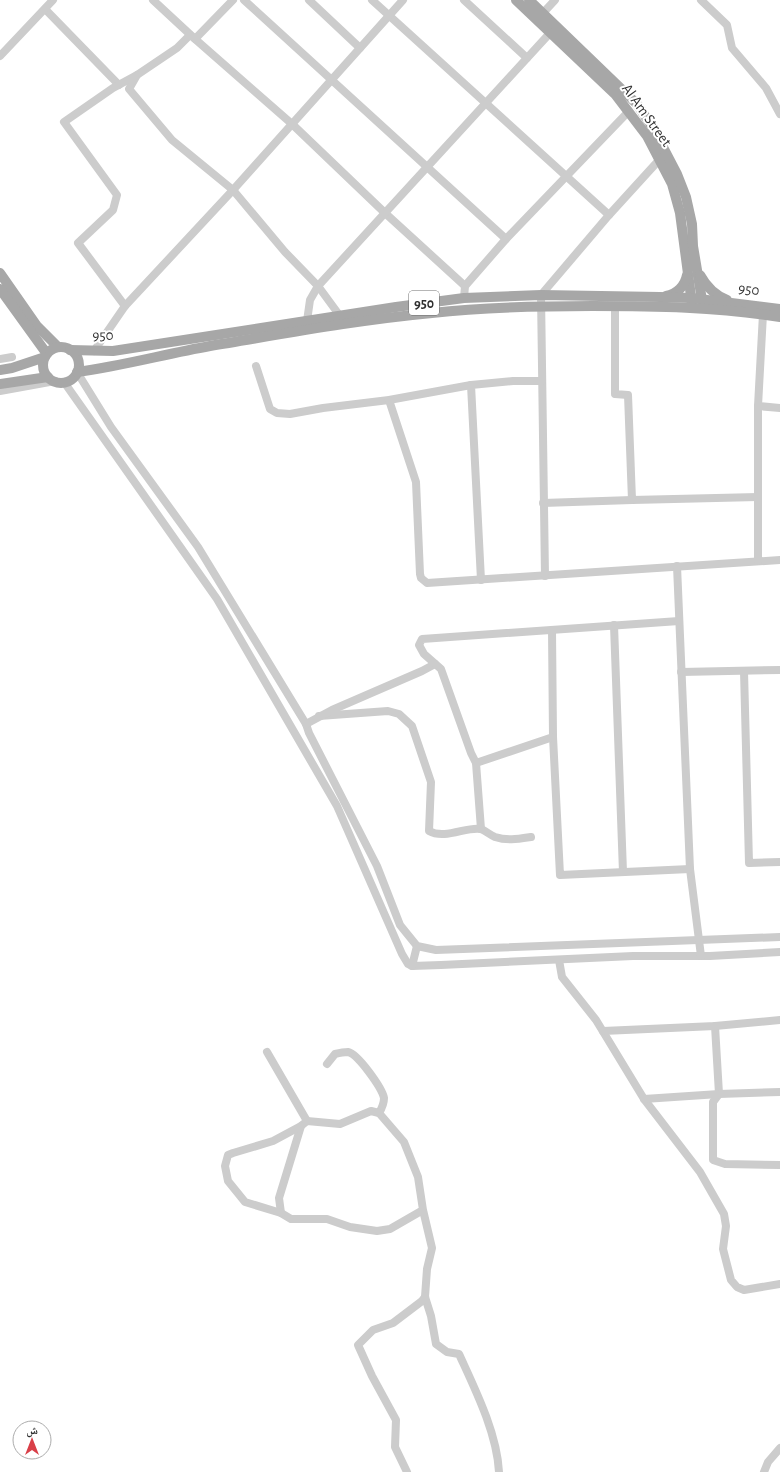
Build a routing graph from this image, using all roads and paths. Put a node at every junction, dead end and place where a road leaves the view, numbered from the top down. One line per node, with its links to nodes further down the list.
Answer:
1 (53, 0): 13 (street)
2 (153, 0): 17 (street)
3 (233, 0): 17 (street)
4 (244, 0): 22 (street)
5 (309, 0): 18 (street)
6 (372, 0): 15 (street)
7 (402, 0): 15 (street)
8 (464, 0): 20 (street)
9 (516, 0): 16 (main road, Al Am Street)
10 (529, 0): 14 (main road, Al Am Street)
11 (555, 0): 14 (street)
12 (701, 0): 26 (street)
13 (45, 9): 19 (street); 23 (street)
14 (542, 13): 35 (main road, Al Am Street)
15 (388, 15): 18 (street); 24 (street)
16 (550, 33): 20 (street); 25 (main road, Al Am Street)
17 (193, 37): 21 (street); 27 (street)
18 (360, 48): 22 (street)
19 (0, 56)
20 (527, 58): 24 (street)
21 (137, 75): 23 (street); 31 (street)
22 (331, 80): 27 (street); 29 (street)
23 (118, 85): 47 (street)
24 (486, 103): 29 (street); 30 (street)
25 (629, 111): 28 (main road, Al Am Street); 30 (street)
26 (780, 114)
27 (292, 124): 31 (street); 32 (street)
28 (660, 159): 33 (street); 36 (main road, Al Am Street)
29 (427, 167): 32 (street); 34 (street)
30 (567, 176): 33 (street); 34 (street)
31 (233, 190): 38 (street); 47 (street)
32 (385, 213): 38 (street); 39 (street)
33 (609, 215): 43 (street)
34 (506, 239): 39 (street)
35 (696, 262): 44 (main road); 46 (main road, Al Am Street)
36 (687, 270): 41 (main road); 45 (main road, Al Am Street)
37 (0, 273): 54 (main road)
38 (318, 286): 52 (street); 53 (street)
39 (465, 286): 42 (street)
40 (0, 288): 57 (main road)
41 (660, 297): 43 (main road, 950 / 950); 45 (main road, 950 / 950)
42 (464, 298): 43 (main road, 950 / 950); 52 (main road, 950 / 950)
43 (541, 301): 48 (main road, 950); 52 (main road, 950); 64 (street)
44 (732, 302): 46 (main road, 950 / 950); 49 (main road, 950 / 950)
45 (692, 303): 46 (main road, 950 / 950); 48 (main road, 950)
46 (703, 304): 50 (main road, 950)
47 (126, 306): 56 (street)
48 (614, 306): 72 (street)
49 (780, 309)
50 (763, 314): 51 (main road, 950); 69 (street)
51 (780, 317)
52 (340, 320): 53 (main road, 950 / 950); 62 (main road, 950)
53 (307, 321): 56 (main road, 950 / 950)
54 (58, 347): 55 (main road); 57 (main road)
55 (70, 350): 56 (main road, 950 / 950); 62 (main road)
56 (94, 351)
57 (46, 355): 61 (main road); 63 (main road)
58 (12, 357): 59 (street)
59 (0, 359)
60 (256, 366): 68 (street)
61 (0, 370)
62 (77, 372): 63 (main road); 87 (street)
63 (56, 380): 65 (main road); 67 (street); 90 (street)
64 (542, 381): 66 (street); 73 (street)
65 (0, 384)
66 (471, 385): 68 (street); 78 (street)
67 (0, 391)
68 (389, 400): 78 (street)
69 (758, 406): 70 (street); 71 (street)
70 (780, 408)
71 (758, 497): 72 (street); 75 (street)
72 (632, 500): 73 (street)
73 (544, 503): 77 (street)
74 (780, 560): 75 (street)
75 (758, 561): 76 (street)
76 (677, 566): 77 (street); 79 (street)
77 (544, 576): 78 (street)
78 (481, 580)
79 (679, 621): 80 (street); 85 (street)
80 (614, 625): 81 (street); 96 (street)
81 (552, 630): 82 (street); 89 (street)
82 (435, 664): 86 (street); 91 (street)
83 (780, 670): 84 (street)
84 (744, 671): 85 (street); 94 (street)
85 (681, 672): 95 (street)
86 (319, 716): 87 (street); 92 (street)
87 (306, 724): 88 (street)
88 (309, 733): 90 (street); 100 (street)
89 (553, 737): 91 (street); 96 (street)
90 (298, 739): 107 (street)
91 (476, 763): 92 (street)
92 (481, 829): 93 (street)
93 (531, 837)
94 (780, 862)
95 (690, 869): 96 (street); 98 (street)
96 (623, 872)
97 (780, 937): 98 (street)
98 (698, 940): 99 (street); 104 (street)
99 (633, 942): 101 (street); 103 (street)
100 (417, 946): 101 (street); 107 (street)
101 (517, 947): 106 (street)
102 (780, 952): 104 (street)
103 (633, 956): 104 (street); 105 (street)
104 (701, 956)
105 (559, 960): 106 (street); 110 (street)
106 (518, 962): 107 (street)
107 (412, 966)
108 (780, 1020): 109 (street)
109 (715, 1026): 110 (street); 114 (street)
110 (603, 1031): 115 (street)
111 (267, 1052): 117 (street)
112 (327, 1064): 116 (street)
113 (780, 1092): 114 (street)
114 (719, 1094): 115 (street); 118 (street)
115 (644, 1099): 121 (street)
116 (379, 1113): 117 (street); 119 (street)
117 (304, 1124): 120 (street); 120 (street)
118 (780, 1165)
119 (423, 1210): 120 (street); 122 (street)
120 (281, 1213)
121 (780, 1284)
122 (425, 1297): 124 (street); 125 (street)
123 (780, 1448): 126 (street)
124 (406, 1472)
125 (499, 1472)
126 (764, 1472)

